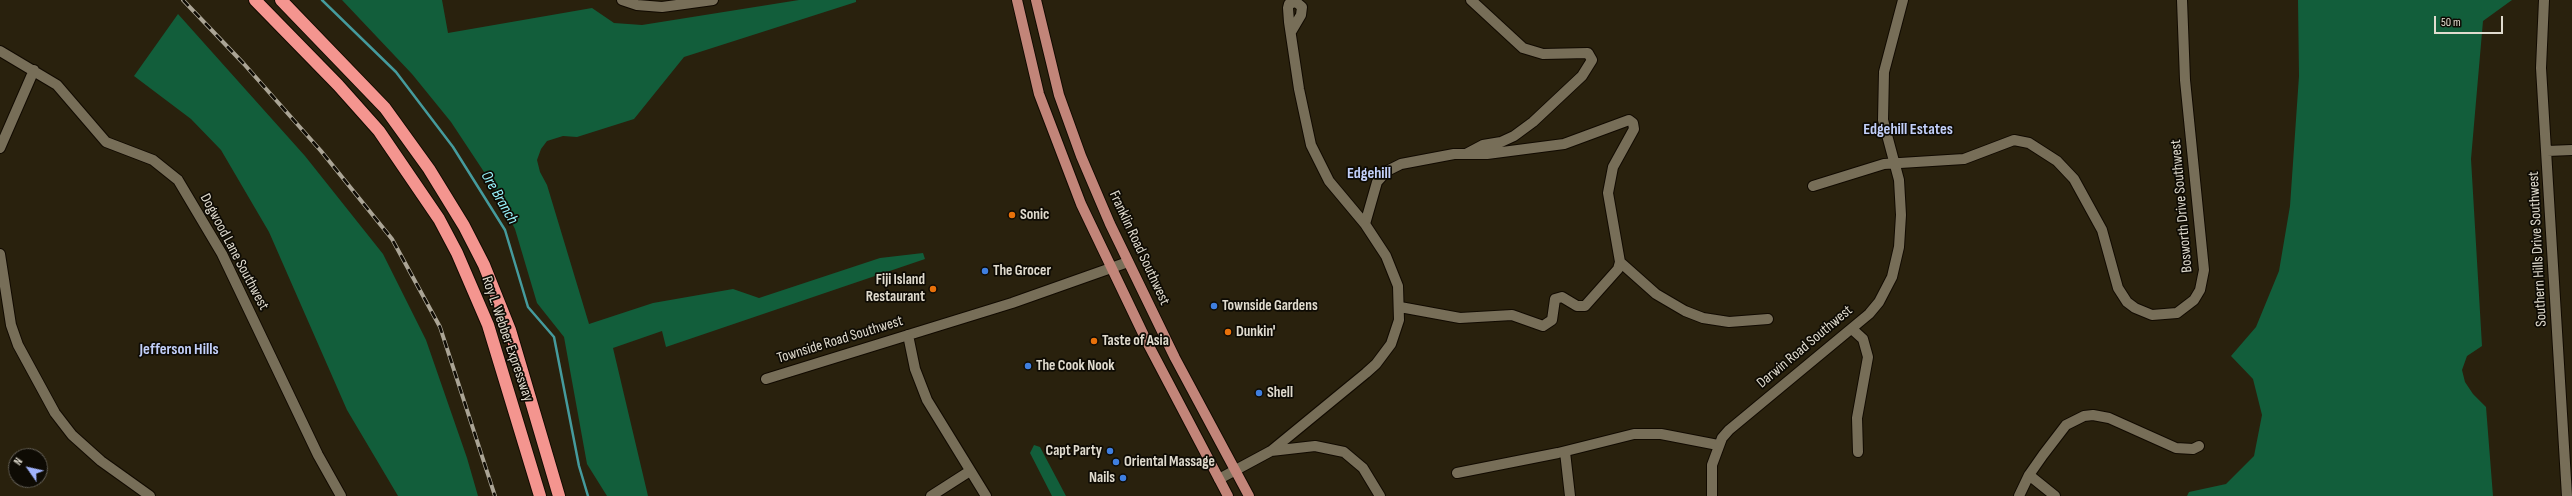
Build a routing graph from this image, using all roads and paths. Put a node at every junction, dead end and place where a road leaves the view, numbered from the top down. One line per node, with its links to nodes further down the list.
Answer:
1 (255, 0): 42 (highway, Roy L. Webber Expressway)
2 (281, 0): 43 (highway, Roy L. Webber Expressway)
3 (622, 0): 4 (street)
4 (712, 0)
5 (1017, 0): 24 (main road)
6 (1036, 0): 22 (main road, Franklin Road Southwest)
7 (1471, 0): 17 (street)
8 (1903, 0): 18 (street, Darwin Road Southwest)
9 (2182, 0): 18 (street, Bosworth Drive Southwest)
10 (2544, 0): 16 (street, Southern Hills Drive Southwest)
11 (1291, 32): 20 (street)
12 (0, 51): 13 (street, Dogwood Lane Southwest)
13 (34, 70): 14 (street); 41 (street, Dogwood Lane Southwest)
14 (0, 148)
15 (2572, 150): 16 (street)
16 (2547, 151): 53 (street, Southern Hills Drive Southwest)
17 (1466, 154): 20 (street); 23 (street)
18 (1895, 162): 19 (street, Bosworth Drive Southwest); 27 (street, Darwin Road Southwest)
19 (1813, 186)
20 (1365, 224): 25 (street)
21 (0, 254): 40 (street)
22 (1128, 262): 24 (street, Townside Road Southwest); 36 (main road, Franklin Road Southwest)
23 (1620, 262): 25 (street); 26 (street)
24 (1112, 270): 28 (street, Townside Road Southwest); 39 (main road)
25 (1400, 307): 32 (street)
26 (1768, 319)
27 (1852, 329): 30 (street, Darwin Road Southwest); 34 (street)
28 (908, 336): 29 (street, Townside Road Southwest); 35 (street)
29 (766, 379)
30 (1718, 445): 33 (street); 50 (street)
31 (2199, 446): 38 (street)
32 (1271, 451): 36 (street); 48 (street)
33 (1566, 452): 37 (street); 49 (street)
34 (1858, 452)
35 (970, 471): 44 (street); 45 (street)
36 (1235, 471): 39 (street); 47 (main road, Franklin Road Southwest)
37 (1457, 473)
38 (2029, 475): 51 (street); 52 (street)
39 (1219, 479): 46 (main road)
40 (150, 496)
41 (341, 496)
42 (540, 496)
43 (559, 496)
44 (931, 496)
45 (986, 496)
46 (1228, 496)
47 (1249, 496)
48 (1380, 496)
49 (1570, 496)
50 (1712, 496)
51 (2019, 496)
52 (2055, 496)
53 (2567, 496)

